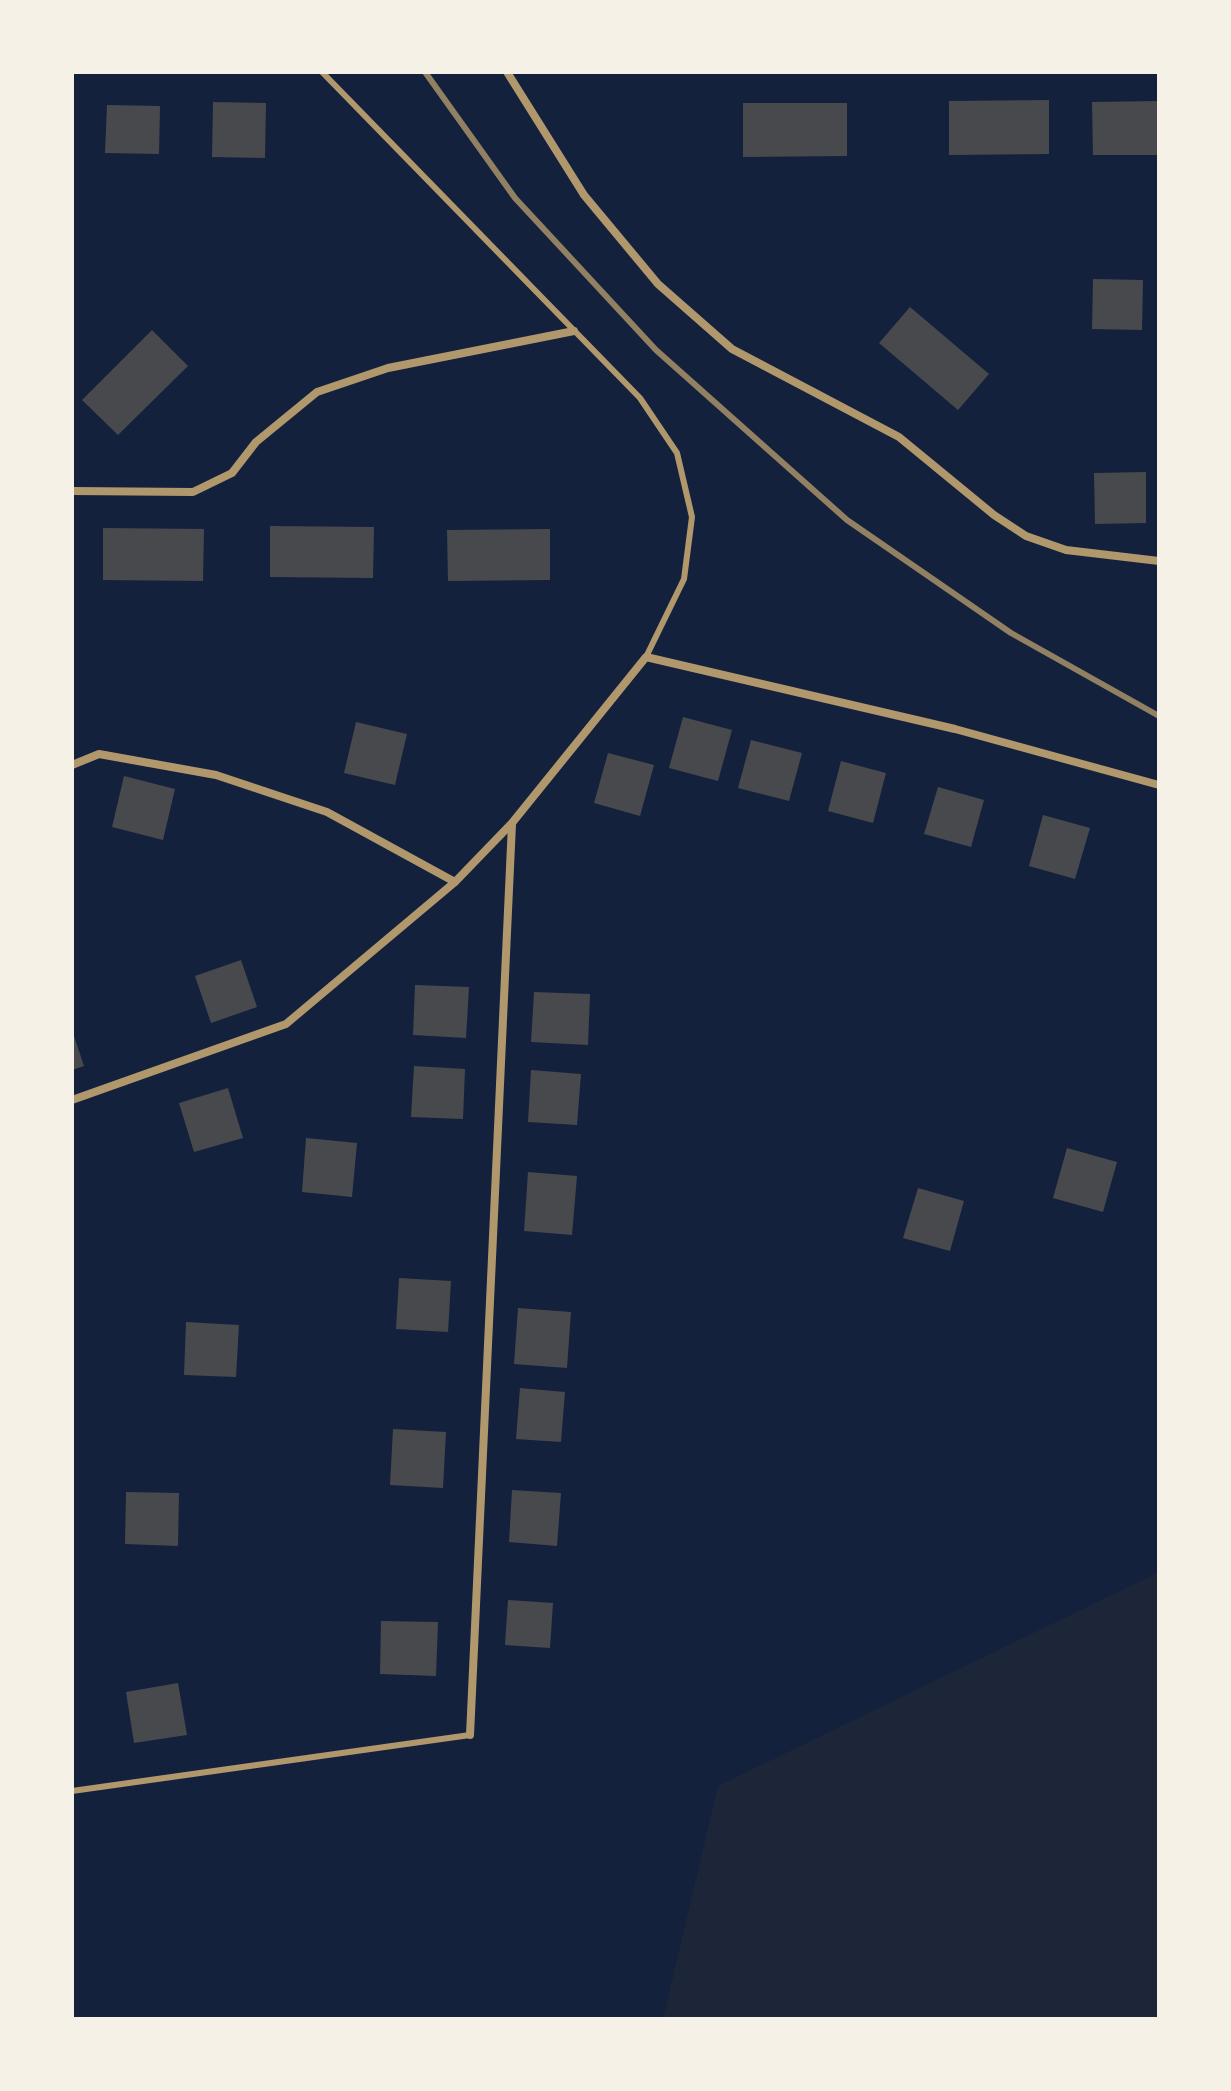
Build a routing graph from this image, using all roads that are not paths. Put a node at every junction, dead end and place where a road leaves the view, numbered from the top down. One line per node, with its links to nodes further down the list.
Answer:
1 (322, 72): 3 (lane)
2 (507, 72): 5 (street)
3 (574, 331): 4 (street); 6 (lane)
4 (72, 491)
5 (1159, 561)
6 (646, 657): 8 (street); 9 (street)
7 (72, 765): 10 (street)
8 (1159, 785)
9 (512, 823): 10 (street); 12 (street)
10 (455, 882): 11 (street)
11 (72, 1100)
12 (470, 1735): 13 (lane)
13 (72, 1791)

